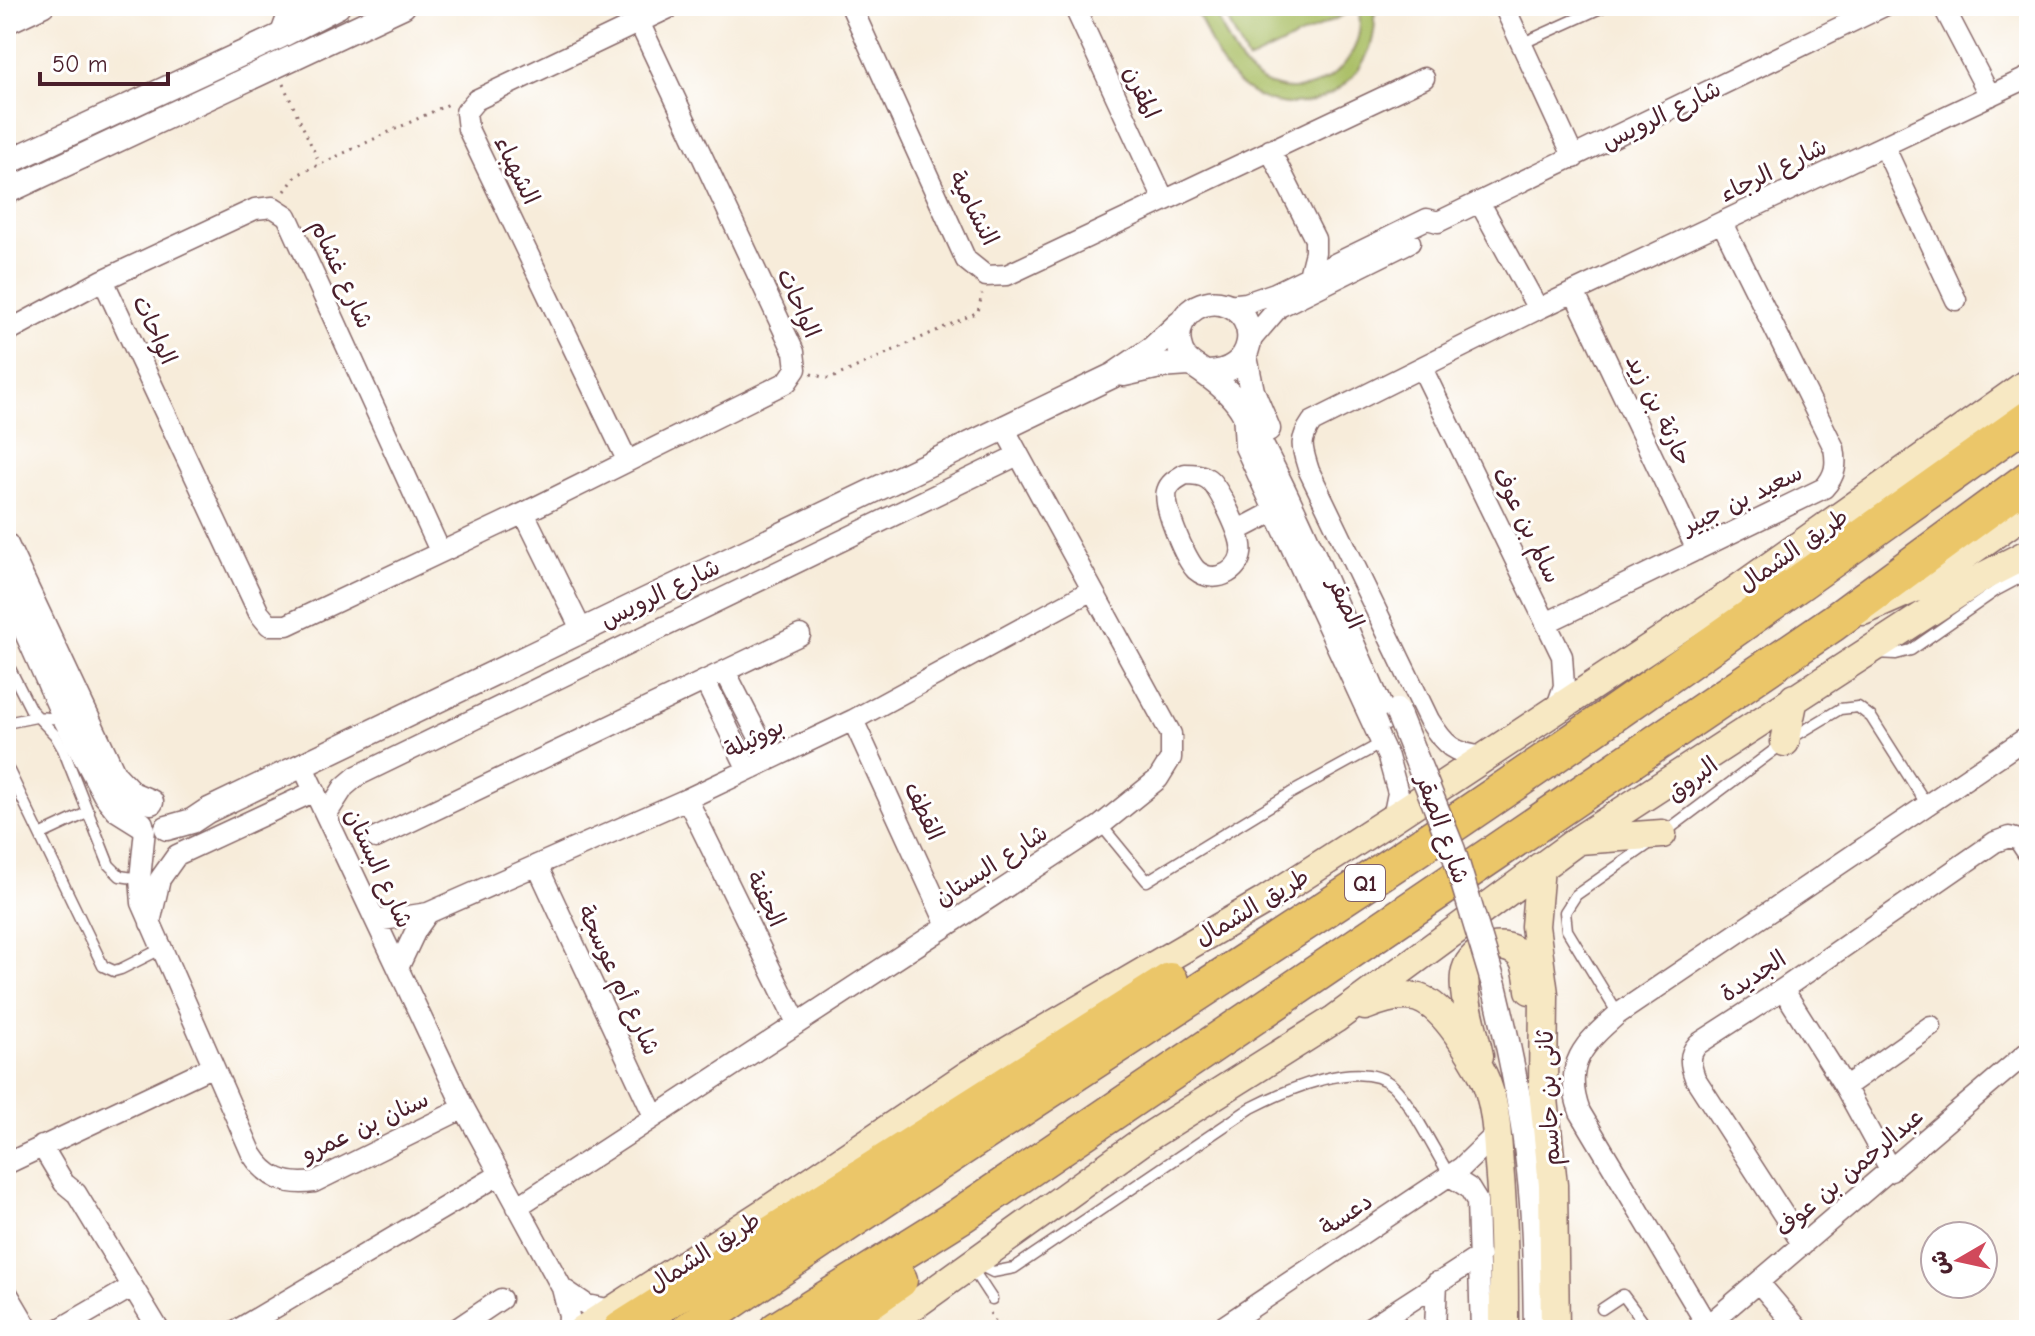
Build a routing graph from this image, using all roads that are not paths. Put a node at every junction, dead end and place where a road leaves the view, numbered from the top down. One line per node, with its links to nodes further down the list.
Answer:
1 (44, 6): 13 (street)
2 (287, 6): 14 (street)
3 (403, 6): 23 (street)
4 (673, 6): 12 (street)
5 (851, 6): 24 (street, النشامية)
6 (1074, 6): 24 (street, المقرن)
7 (1504, 6): 15 (street)
8 (1605, 6): 15 (lane)
9 (1884, 6): 21 (street, شارع الرويس)
10 (1943, 6): 18 (street)
11 (326, 8): 14 (street)
12 (639, 22): 49 (street, الواحات); 49 (street, الشهباء)
13 (6, 24)
14 (280, 36): 22 (street)
15 (1521, 44): 21 (street)
16 (2029, 77): 18 (street, شارع الرجاء)
17 (1424, 78): 20 (street, النشامية)
18 (1990, 96): 19 (street, شارع الرجاء)
19 (1884, 146): 27 (street, شارع الرجاء); 33 (street)
20 (1270, 150): 24 (street, النشامية); 28 (street)
21 (1574, 158): 25 (street, شارع الرويس)
22 (6, 163)
23 (6, 192)
24 (1164, 200)
25 (1480, 203): 26 (street, شارع الرويس); 35 (street)
26 (1438, 222): 29 (street); 38 (street)
27 (1722, 223): 32 (street, شارع الرجاء); 56 (street, سعيد بن جبير)
28 (1315, 239): 29 (street); 30 (street)
29 (1352, 255): 30 (street)
30 (1309, 276): 34 (street)
31 (103, 280): 37 (street); 57 (street, شارع غشام); 57 (street, الواحات)
32 (1574, 292): 35 (street, شارع الرجاء); 56 (street, حارثة بن زيد)
33 (1956, 300)
34 (1228, 305): 36 (street); 38 (street)
35 (1538, 309): 40 (street, شارع الرجاء)
36 (1179, 324): 39 (street); 41 (street, شارع الرويس)
37 (6, 332)
38 (1247, 350): 39 (street); 73 (street, شارع الصقر)
39 (1197, 368): 41 (street, شارع الرويس); 44 (street, شارع الصقر)
40 (1422, 368): 47 (street, شارع الرجاء); 65 (street, سالم بن عوف)
41 (1114, 375): 46 (street, شارع الرويس)
42 (2029, 382): 72 (main road, طريق الشمال)
43 (2029, 399): 59 (highway)
44 (1243, 410): 52 (street, الصقر); 73 (street, شارع الصقر)
45 (2029, 419): 59 (highway, طريق الشمال / Q1)
46 (1004, 428): 48 (street, شارع البستان); 66 (street, شارع الرويس)
47 (1302, 446): 79 (street, الصقر)
48 (1018, 455): 62 (street, شارع البستان); 91 (street)
49 (627, 460): 53 (street, الواحات)
50 (2029, 479): 64 (highway, Q1)
51 (2029, 510): 63 (main road)
52 (1275, 511): 54 (street); 81 (street, الصقر)
53 (524, 513): 57 (street, الواحات); 66 (street)
54 (1237, 531): 54 (street)
55 (6, 545): 93 (street)
56 (1697, 550): 65 (street, سعيد بن جبير)
57 (440, 551)
58 (2027, 560): 60 (main road)
59 (1819, 568): 98 (highway, طريق الشمال / Q1)
60 (1991, 583): 63 (main road); 71 (main road)
61 (6, 586): 75 (street)
62 (1092, 590): 76 (street, بووثيلة); 94 (street, شارع البستان)
63 (1889, 601): 64 (main road)
64 (1833, 623): 132 (highway, Q1)
65 (1549, 630): 72 (street, سالم بن عوف)
66 (582, 631): 84 (street, شارع الرويس)
67 (800, 635): 69 (street)
68 (6, 661): 74 (lane)
69 (725, 671): 70 (street); 83 (street)
70 (705, 681): 85 (street); 97 (street)
71 (1794, 698): 80 (main road); 99 (main road)
72 (1556, 709): 82 (main road, طريق الشمال)
73 (1391, 714): 110 (street, شارع الصقر, bridge)
74 (36, 717): 75 (lane); 77 (lane); 90 (lane)
75 (66, 720): 93 (street)
76 (853, 720): 83 (street, بووثيلة); 107 (street, القطف)
77 (6, 723)
78 (2029, 736): 89 (street)
79 (1440, 738): 81 (street); 82 (street)
80 (1785, 742): 89 (lane, البروق); 95 (lane, البروق)
81 (1385, 750): 92 (street, الصقر); 94 (lane)
82 (1484, 757): 92 (main road, طريق الشمال)
83 (770, 759): 85 (street, بووثيلة)
84 (302, 765): 87 (street, شارع البستان); 93 (street, شارع الرويس)
85 (748, 770): 88 (street, بووثيلة)
86 (9, 771): 96 (lane)
87 (315, 791): 91 (street, شارع البستان); 106 (street)
88 (687, 799): 101 (street, بووثيلة); 114 (street, الجفنة)
89 (1927, 805): 112 (street)
90 (89, 812): 96 (lane); 103 (lane)
91 (326, 815): 105 (street, شارع البستان)
92 (1393, 818): 125 (main road, طريق الشمال)
93 (156, 821): 103 (street, سنان بن عمرو)
94 (1101, 825): 107 (street, شارع البستان)
95 (1662, 834): 99 (main road); 112 (lane, البروق)
96 (40, 835): 108 (lane)
97 (376, 838)
98 (1430, 839): 118 (highway); 154 (highway, طريق الشمال / Q1)
99 (1578, 840): 102 (main road)
100 (2029, 855): 111 (street, الجديدة)
101 (537, 865): 104 (street, بووثيلة); 123 (street, شارع أم عوسجة)
102 (1540, 867): 113 (main road); 121 (main road, ثانى بن جاسم)
103 (141, 873): 106 (street, سنان بن عمرو)
104 (428, 913): 105 (street, بووثيلة); 109 (street)
105 (376, 921): 109 (street, شارع البستان)
106 (150, 923): 108 (street, سنان بن عمرو)
107 (947, 925): 114 (street, شارع البستان)
108 (161, 949): 117 (street, سنان بن عمرو)
109 (398, 968): 122 (street, شارع البستان)
110 (1488, 987): 162 (street, شارع الصقر); 163 (street, شارع الصقر)
111 (1783, 989): 120 (street); 133 (street, الجديدة)
112 (1618, 1014): 146 (street)
113 (1335, 1019): 119 (main road); 135 (main road)
114 (797, 1023): 123 (street, شارع البستان)
115 (1931, 1026): 120 (street)
116 (2029, 1051): 128 (street, عبدالرحمن بن عوف)
117 (213, 1066): 122 (street, سنان بن عمرو); 126 (street)
118 (1028, 1072): 125 (main road); 144 (highway)
119 (1483, 1076): 121 (main road); 124 (main road)
120 (1845, 1087): 128 (street)
121 (1543, 1089): 164 (main road, ثانى بن جاسم)
122 (464, 1108): 129 (street, شارع البستان)
123 (654, 1116): 131 (street, شارع البستان)
124 (1497, 1133): 130 (street, دعسة); 161 (main road)
125 (874, 1140): 144 (main road, طريق الشمال)
126 (47, 1144): 127 (street); 138 (street)
127 (6, 1164)
128 (1891, 1171): 133 (street, عبدالرحمن بن عوف)
129 (499, 1175): 131 (street, شارع البستان); 150 (street)
130 (1450, 1176): 134 (street); 135 (lane); 158 (street, دعسة)
131 (517, 1207): 139 (street, شارع البستان)
132 (961, 1215): 155 (highway, Q1); 156 (highway)
133 (1803, 1245): 137 (street, عبدالرحمن بن عوف)
134 (1480, 1256): 136 (street); 160 (street)
135 (971, 1263): 142 (lane); 157 (main road)
136 (1437, 1282): 145 (street); 159 (street)
137 (1759, 1283): 146 (street, عبدالرحمن بن عوف); 166 (street)
138 (132, 1287): 148 (street); 149 (street)
139 (562, 1288): 144 (street); 152 (street, شارع البستان)
140 (6, 1291): 147 (street)
141 (501, 1299): 151 (street)
142 (992, 1299)
143 (1602, 1309): 165 (lane)
144 (617, 1320): 153 (main road, طريق الشمال)
145 (1432, 1328)
146 (1704, 1328)
147 (29, 1330)
148 (58, 1330)
149 (159, 1330)
150 (237, 1330)
151 (455, 1330)
152 (568, 1330)
153 (582, 1330)
154 (689, 1330)
155 (777, 1330)
156 (828, 1330)
157 (880, 1330)
158 (1218, 1330)
159 (1366, 1330)
160 (1481, 1330)
161 (1504, 1330)
162 (1523, 1330)
163 (1536, 1330)
164 (1555, 1330)
165 (1649, 1330)
166 (1799, 1330)

